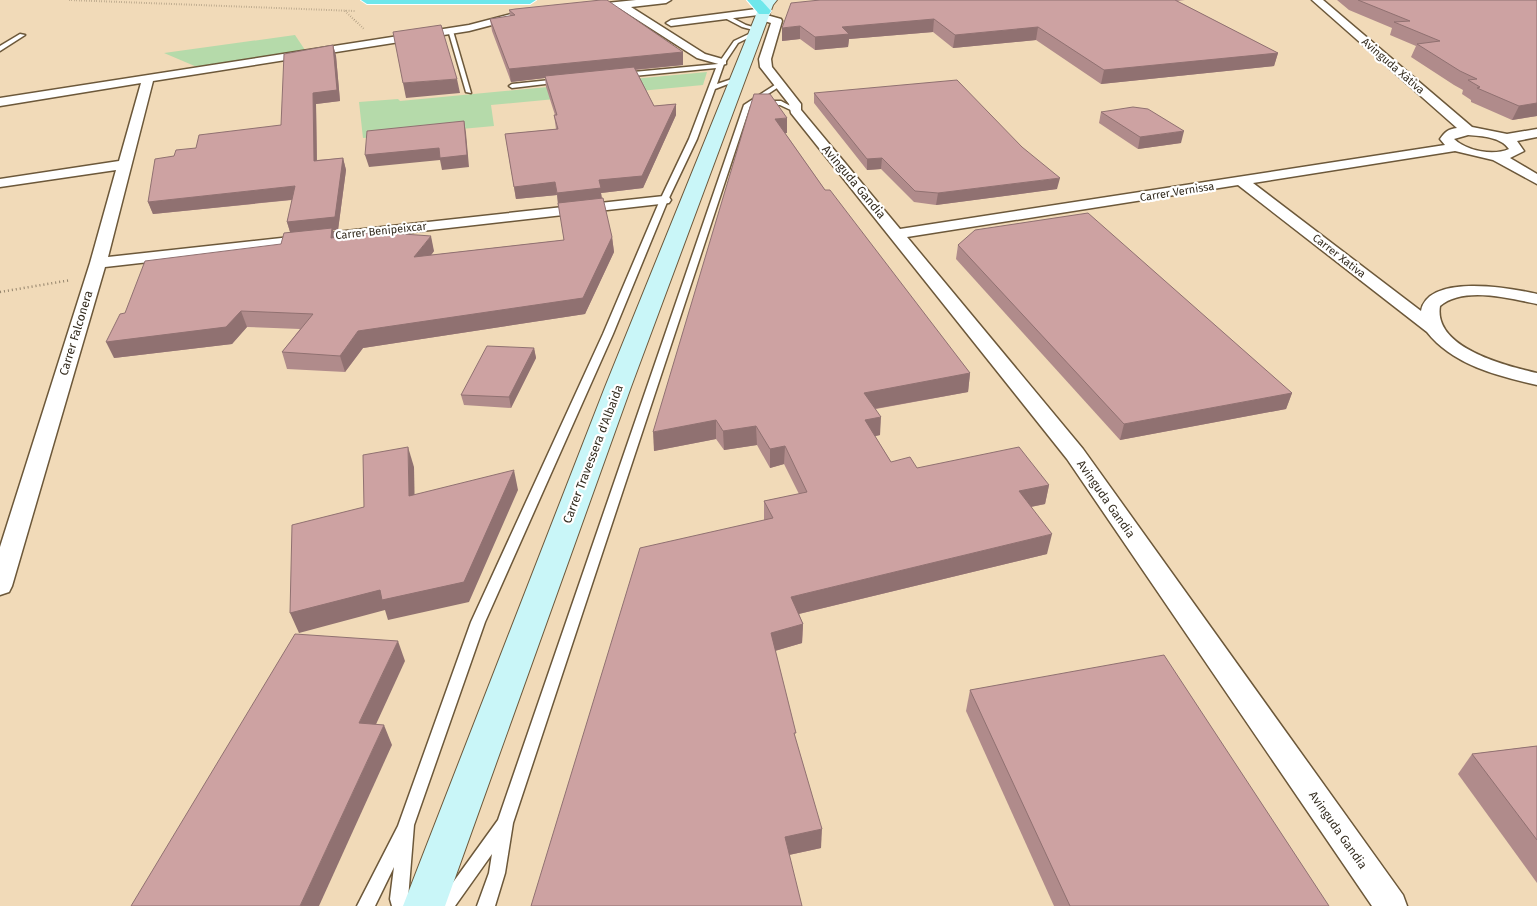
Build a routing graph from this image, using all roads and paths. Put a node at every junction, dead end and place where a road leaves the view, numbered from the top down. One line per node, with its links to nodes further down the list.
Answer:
1 (69, 0): 8 (path)
2 (530, 0): 9 (highway)
3 (666, 0): 7 (street)
4 (753, 0): 11 (highway)
5 (1317, 0): 27 (street, Avinguda Xàtiva)
6 (178, 2): 8 (path)
7 (624, 2): 10 (street); 21 (street)
8 (173, 5): 9 (path)
9 (363, 5)
10 (576, 9)
11 (763, 13): 13 (street); 13 (lane); 21 (main road, Carrer Travessera d'Albaida); 21 (lane); 22 (street, Avinguda Gandia)
12 (532, 14): 15 (street)
13 (725, 16): 14 (street)
14 (671, 23)
15 (450, 31): 19 (street); 24 (lane)
16 (22, 35): 17 (lane)
17 (0, 49)
18 (611, 76): 21 (lane)
19 (148, 78): 25 (street); 32 (street, Carrer Falconera)
20 (572, 80): 23 (lane)
21 (728, 80): 22 (lane); 26 (lane); 36 (lane); 48 (lane); 52 (main road, Carrer Travessera d'Albaida)
22 (780, 84): 26 (street, Avinguda Gandia)
23 (512, 86)
24 (469, 92)
25 (0, 101)
26 (795, 110): 37 (street, Avinguda Gandia)
27 (1468, 131): 29 (street); 30 (street)
28 (1537, 134): 29 (street)
29 (1504, 139): 31 (street)
30 (1456, 147): 31 (street); 34 (street, Carrer Vernissa)
31 (1496, 156): 33 (street)
32 (126, 164): 35 (street); 38 (street, Carrer Falconera)
33 (1537, 180)
34 (1243, 182): 37 (street, Carrer Vernissa); 43 (street, Carrer Xativa)
35 (0, 183)
36 (664, 200): 38 (street, Carrer Benipeixcar); 49 (lane)
37 (898, 234): 55 (street, Avinguda Gandia)
38 (96, 270): 39 (path); 47 (street, Carrer Falconera)
39 (0, 292)
40 (1537, 292): 41 (street)
41 (1518, 294): 42 (street); 43 (street)
42 (1537, 299)
43 (1435, 330): 44 (street, Carrer Xativa)
44 (1514, 375): 45 (street); 46 (street)
45 (1537, 379)
46 (1537, 391)
47 (0, 586)
48 (505, 823): 53 (lane); 54 (lane)
49 (406, 825): 50 (lane); 51 (lane)
50 (366, 906)
51 (401, 906)
52 (424, 906)
53 (444, 906)
54 (486, 906)
55 (1392, 906)

